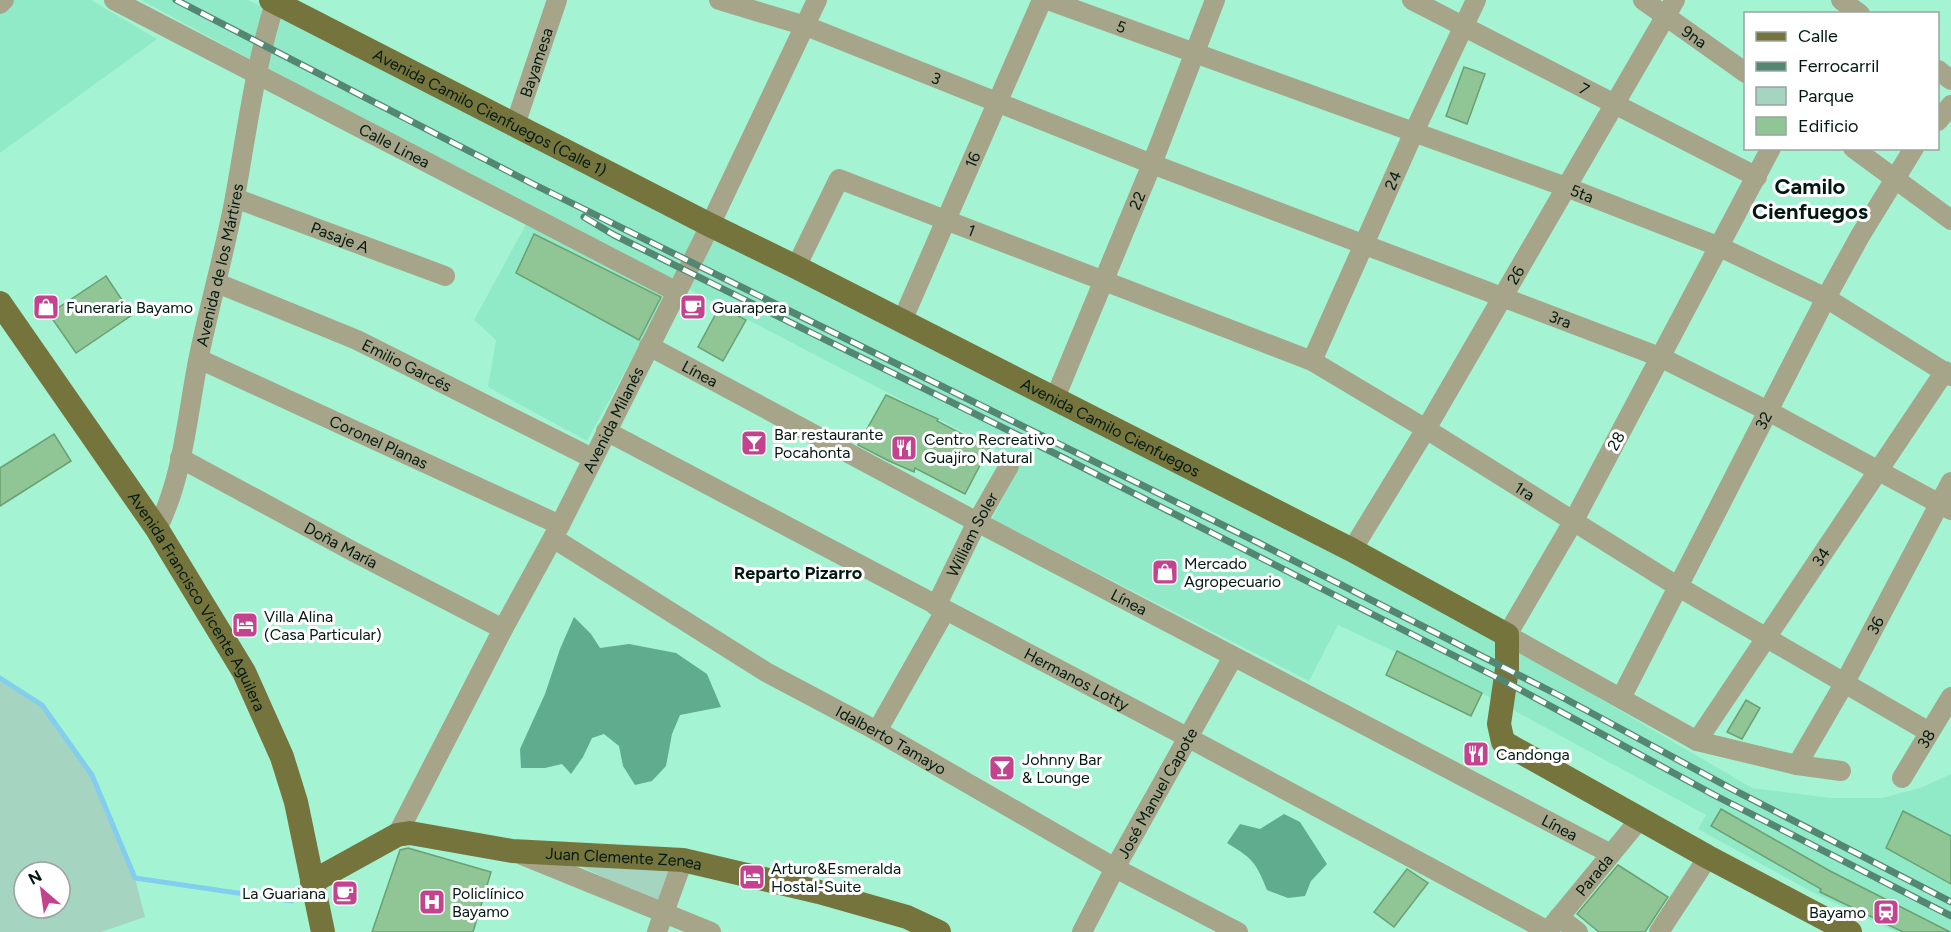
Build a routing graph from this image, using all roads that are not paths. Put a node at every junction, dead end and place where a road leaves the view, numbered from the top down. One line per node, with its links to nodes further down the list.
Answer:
1 (4, 0): 13 (street)
2 (114, 0): 20 (street, Calle Linea)
3 (557, 0): 26 (street, Bayamesa)
4 (719, 0): 15 (street, 3)
5 (817, 0): 15 (street, Avenida Milanés)
6 (1042, 0): 22 (street, 16)
7 (1048, 0): 17 (street, 5)
8 (1215, 0): 17 (street, 22)
9 (1412, 0): 16 (street, 7)
10 (1476, 0): 16 (street, 24)
11 (1643, 0): 14 (street, 9na)
12 (274, 1): 20 (street, Avenida de los Mártires); 26 (main road, Avenida Camilo Cienfuegos (Calle 1))
13 (0, 4)
14 (1670, 8): 18 (street, 9na); 23 (street, 26)
15 (806, 26): 22 (street, 3); 38 (street, Avenida Milanés)
16 (1464, 28): 23 (street, 7); 27 (street, 24)
17 (1194, 54): 27 (street, 5ta); 31 (street, 22)
18 (1744, 71)
19 (1939, 71): 21 (street)
20 (257, 73): 35 (street, Avenida de los Mártires); 45 (street, Calle Linea)
21 (1951, 80)
22 (997, 103): 31 (street, 3); 37 (street, 16)
23 (1615, 104): 32 (street, 7); 34 (street, 26)
24 (1951, 105): 25 (street)
25 (1939, 120)
26 (515, 124): 38 (main road, Avenida Camilo Cienfuegos (Calle 1))
27 (1414, 132): 34 (street, 5ta); 39 (street, 24)
28 (1770, 150): 32 (street, 28)
29 (1856, 150): 33 (street)
30 (1913, 150): 33 (street, 32)
31 (1152, 165): 39 (street, 3ra); 43 (street, 22)
32 (1757, 177): 40 (street, 28)
33 (1895, 178): 36 (street); 47 (street, 32)
34 (1566, 186): 40 (street, 5ta); 46 (street, 26)
35 (235, 198): 42 (street, Pasaje A); 44 (street, Avenida de los Mártires)
36 (1951, 220)
37 (946, 221): 41 (street, 1); 43 (street, 1); 49 (street, 16)
38 (710, 225): 41 (main road, Avenida Camilo Cienfuegos); 45 (street, Avenida Milanés)
39 (1363, 245): 46 (street, 3ra); 53 (street, 24)
40 (1720, 247): 47 (street, 5ta); 51 (street, 28)
41 (796, 267): 49 (main road, Avenida Camilo Cienfuegos)
42 (445, 276)
43 (1104, 282): 53 (street, 1ra); 55 (street, 22)
44 (217, 283): 52 (street, Avenida de los Mártires); 60 (street, Emilio Garcés)
45 (677, 292): 50 (street, Avenida Milanés)
46 (1503, 296): 51 (street, 3ra); 57 (street, 26)
47 (1826, 298): 54 (street, 5ta); 56 (street, 32)
48 (0, 303): 67 (main road, Avenida Francisco Vicente Aguilera)
49 (902, 321): 55 (main road, Avenida Camilo Cienfuegos)
50 (649, 346): 58 (street, Avenida Milanés); 65 (street, Línea)
51 (1660, 357): 56 (street, 3ra); 66 (street, 28)
52 (199, 359): 59 (street, Avenida de los Mártires); 68 (street, Coronel Planas)
53 (1312, 361): 57 (street, 1ra)
54 (1948, 374): 62 (street, 34)
55 (1055, 398): 69 (main road, Avenida Camilo Cienfuegos)
56 (1768, 411): 62 (street, 3ra); 70 (street, 32)
57 (1425, 429): 66 (street, 1ra); 69 (street, 26)
58 (606, 431): 60 (street, Avenida Milanés); 71 (street, Hermanos Lotty)
59 (180, 458): 67 (street, Avenida de los Mártires); 72 (street, Doña María)
60 (592, 458): 68 (street, Avenida Milanés)
61 (1009, 465): 65 (street, William Soler)
62 (1878, 469): 64 (street, 3ra); 74 (street, 34)
63 (1951, 482): 64 (street, 36)
64 (1946, 507): 76 (street, 36)
65 (977, 522): 71 (street, William Soler); 75 (street, Línea)
66 (1573, 522): 70 (street, 1ra); 73 (street, 28)
67 (157, 529): 93 (main road, Avenida Francisco Vicente Aguilera)
68 (556, 531): 72 (street, Avenida Milanés); 79 (street, Idalberto Tamayo)
69 (1352, 550): 73 (main road, Avenida Camilo Cienfuegos)
70 (1677, 586): 74 (street, 1ra); 78 (street, 32)
71 (940, 609): 79 (street, William Soler); 81 (street, Hermanos Lotty)
72 (503, 629): 87 (street, Avenida Milanés)
73 (1507, 635): 78 (street); 86 (main road)
74 (1767, 638): 76 (street, 1ra); 82 (street, 34)
75 (1233, 657): 81 (street, José Manuel Capote); 89 (street, Línea)
76 (1844, 684): 80 (street, 1ra); 83 (street, 36)
77 (1951, 697): 80 (street, 38)
78 (1621, 698): 82 (street)
79 (877, 731): 92 (street, Idalberto Tamayo)
80 (1929, 732): 85 (street, 38)
81 (1187, 737): 92 (street, José Manuel Capote); 95 (street, Hermanos Lotty)
82 (1697, 741): 83 (street)
83 (1797, 765): 84 (street)
84 (1841, 771)
85 (1902, 778)
86 (1640, 819): 89 (street, Parada); 90 (main road)
87 (397, 835): 88 (main road, Juan Clemente Zenea); 93 (main road)
88 (512, 851): 91 (main road, Juan Clemente Zenea); 94 (street)
89 (1611, 854): 95 (street, Parada)
90 (1708, 857): 103 (street); 104 (main road)
91 (683, 860): 94 (street); 99 (main road, Juan Clemente Zenea)
92 (1115, 868): 100 (street, José Manuel Capote); 101 (street, Idalberto Tamayo)
93 (312, 882): 96 (main road, Avenida Francisco Vicente Aguilera)
94 (664, 913): 97 (street); 98 (street)
95 (1551, 927): 102 (street, Hermanos Lotty)
96 (323, 932)
97 (657, 932)
98 (711, 932)
99 (939, 932)
100 (1082, 932)
101 (1238, 932)
102 (1578, 932)
103 (1659, 932)
104 (1850, 932)

